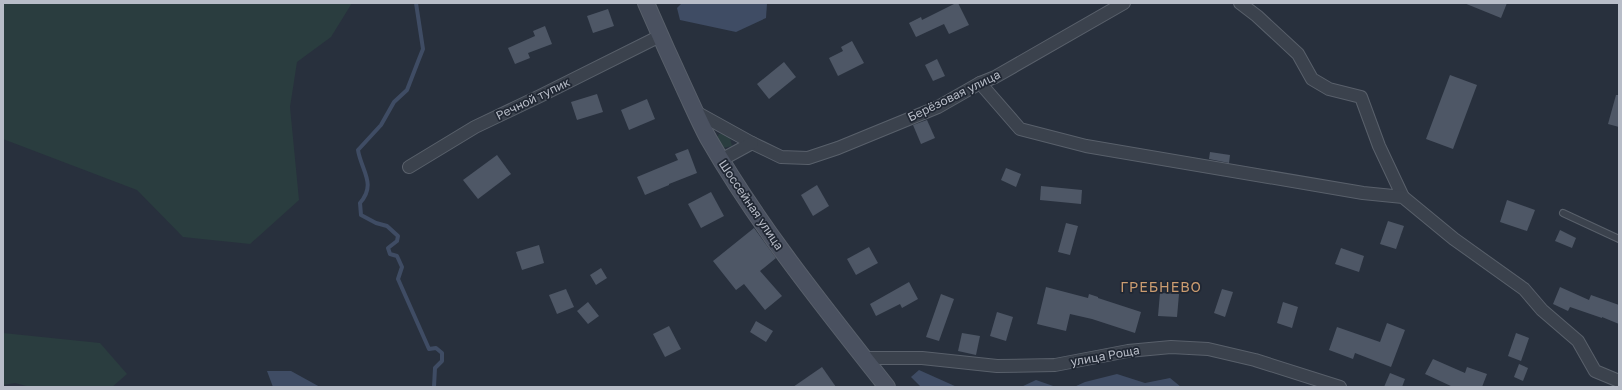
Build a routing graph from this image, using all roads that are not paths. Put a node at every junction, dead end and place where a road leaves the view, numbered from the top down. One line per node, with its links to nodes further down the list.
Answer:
1 (646, 3): 4 (street, Шоссейная улица)
2 (1124, 3): 5 (street, Берёзовая улица)
3 (1240, 3): 10 (street)
4 (660, 36): 6 (street, Шоссейная улица); 9 (street, Речной тупик)
5 (980, 83): 7 (street, Берёзовая улица); 10 (street)
6 (696, 112): 7 (street, Берёзовая улица); 8 (street, Шоссейная улица)
7 (752, 143): 8 (street)
8 (721, 160): 13 (street, Шоссейная улица)
9 (409, 167)
10 (1403, 198): 14 (street)
11 (1563, 213): 12 (lane)
12 (1619, 239)
13 (864, 358): 15 (street, Шоссейная улица); 16 (street, улица Роща)
14 (1619, 381)
15 (887, 387)
16 (1340, 387)

